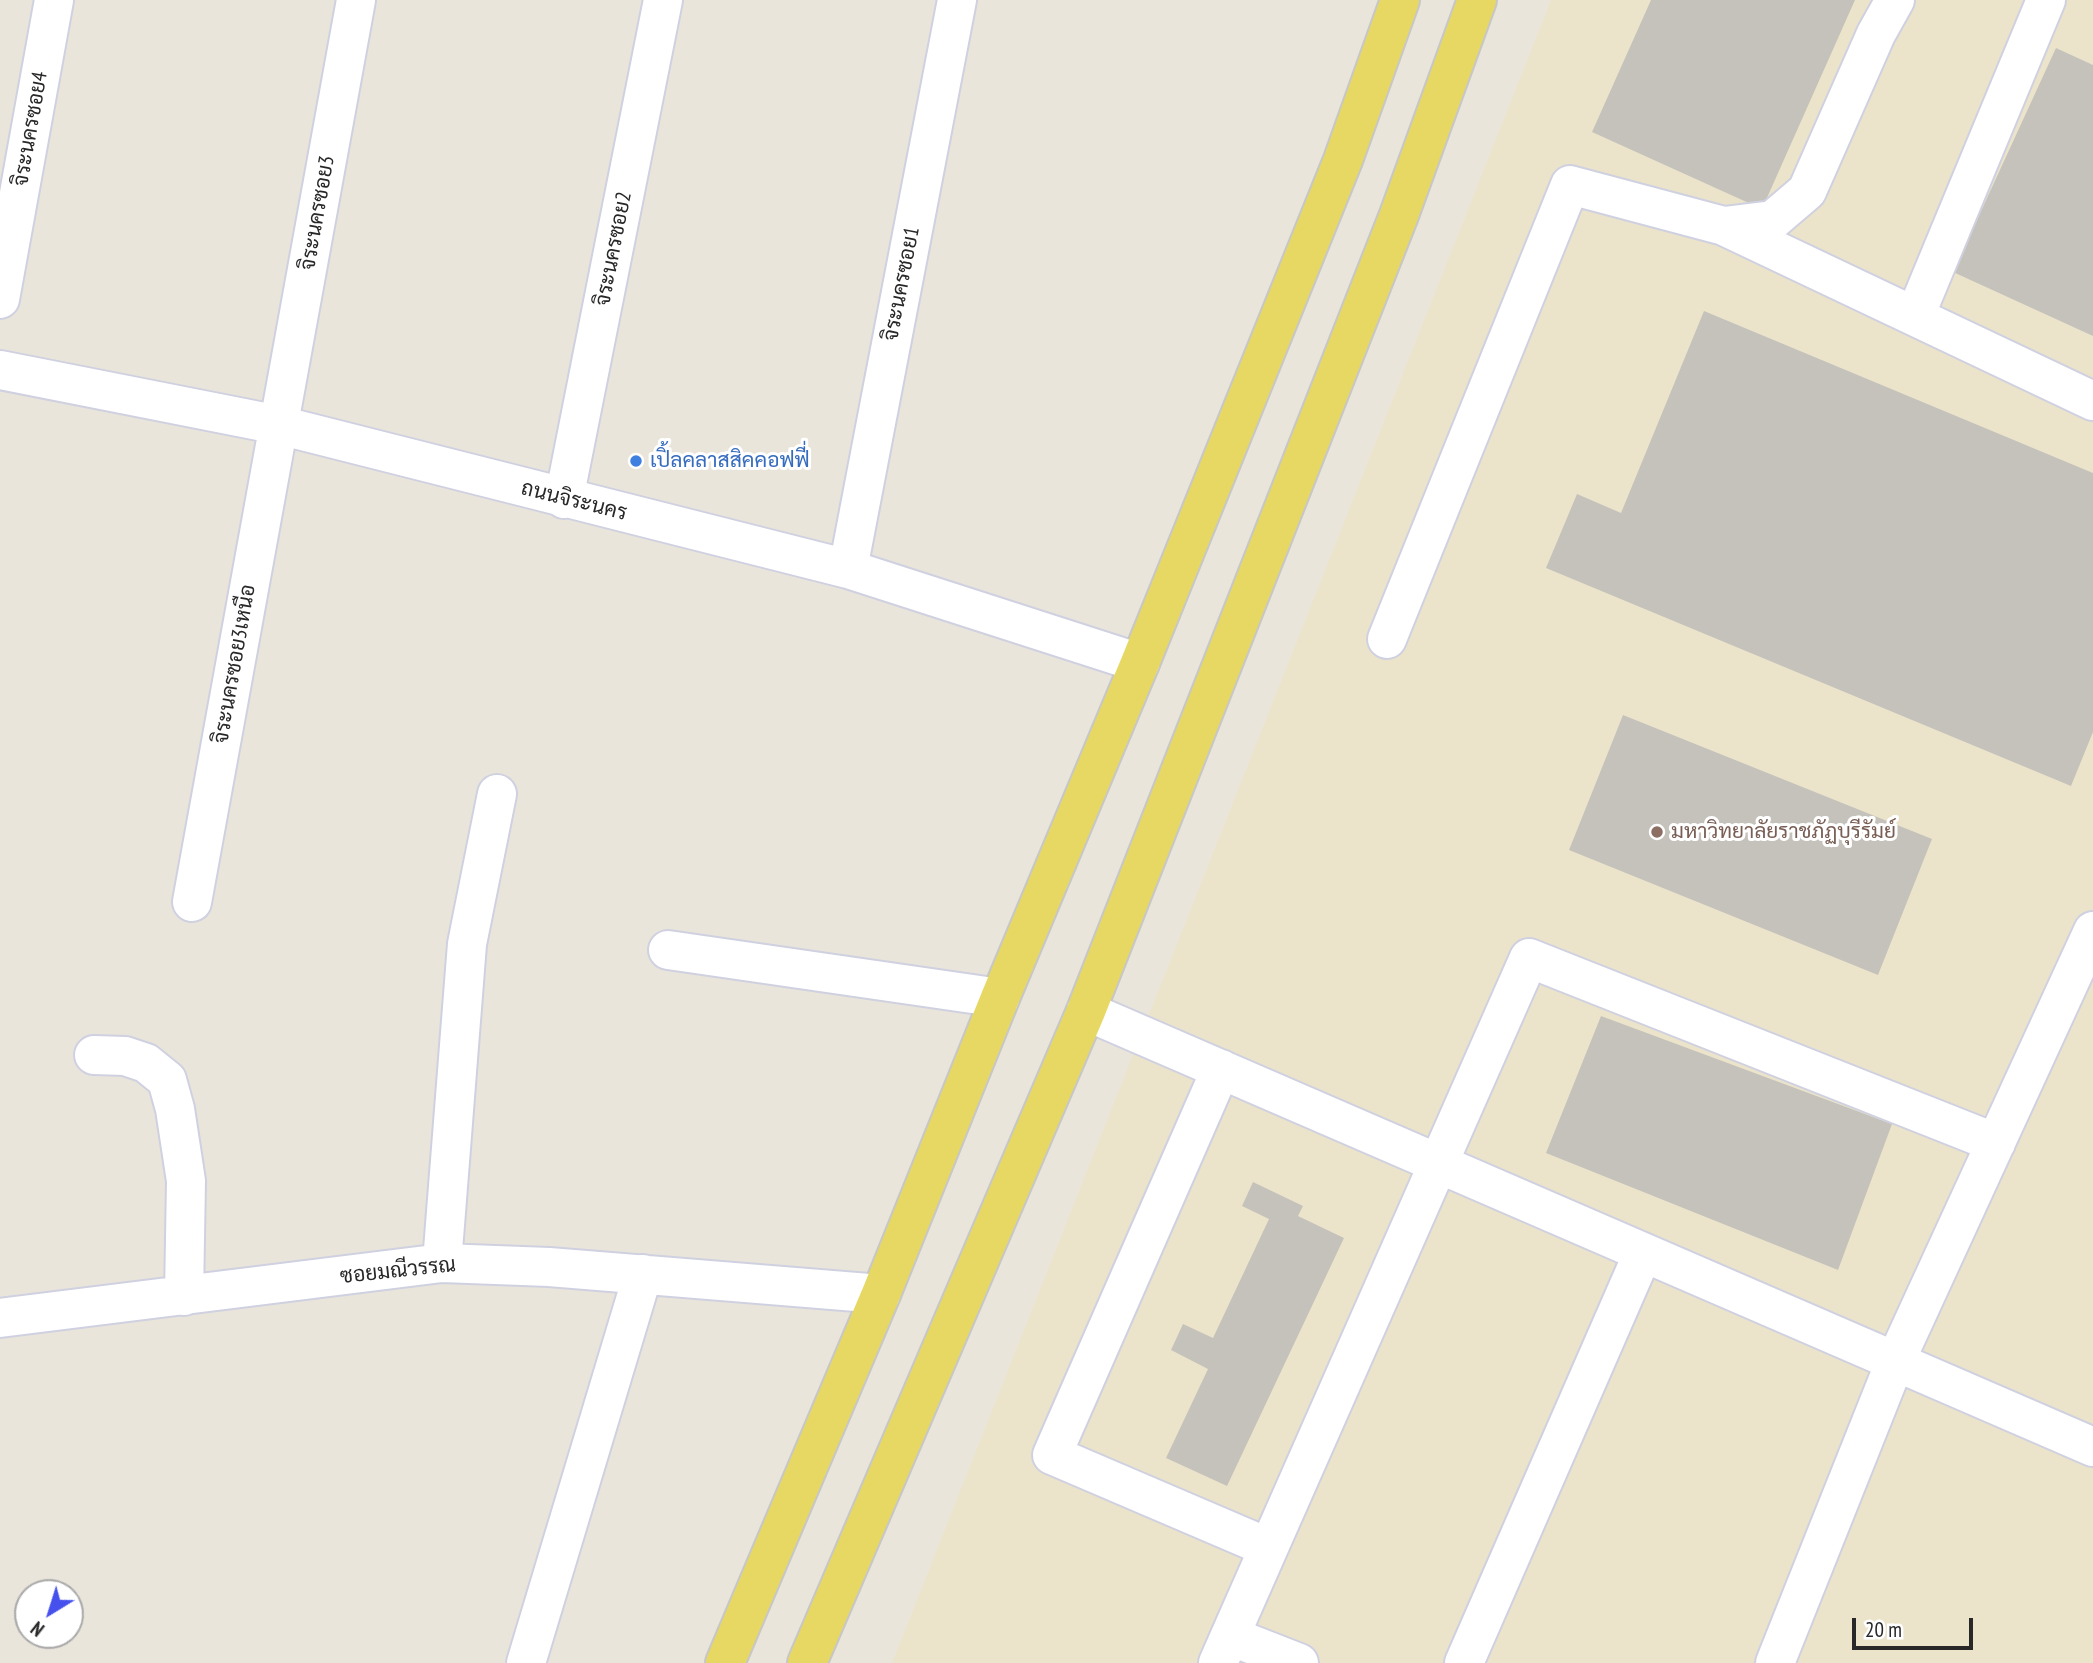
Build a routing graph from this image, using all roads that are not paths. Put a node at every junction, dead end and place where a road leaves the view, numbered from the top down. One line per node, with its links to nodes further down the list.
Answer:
1 (54, 0): 10 (street, จิระนครซอย4)
2 (356, 0): 14 (street, จิระนครซอย3)
3 (663, 0): 15 (street, จิระนครซอย2)
4 (957, 0): 16 (street, จิระนครซอย1)
5 (1400, 0): 18 (main road)
6 (1477, 0): 24 (main road)
7 (1895, 0): 9 (street)
8 (2046, 0): 11 (street)
9 (1724, 226): 11 (street); 17 (street)
10 (0, 299)
11 (1915, 316): 13 (street)
12 (0, 370): 14 (street, ถนนจิระนคร)
13 (2093, 401)
14 (279, 425): 15 (street, ถนนจิระนคร); 20 (street, จิระนครซอย3เหนือ)
15 (564, 499): 16 (street, ถนนจิระนคร)
16 (848, 569): 18 (street, ถนนจิระนคร)
17 (1387, 639)
18 (1140, 663): 23 (main road)
19 (498, 794): 30 (street)
20 (192, 902)
21 (2093, 931): 27 (street)
22 (668, 950): 23 (street)
23 (1000, 998): 32 (main road)
24 (1086, 1011): 26 (street); 41 (main road)
25 (94, 1055): 33 (street)
26 (1221, 1069): 28 (street); 37 (street)
27 (1996, 1143): 28 (street); 35 (street)
28 (1440, 1164): 29 (street); 37 (street)
29 (1643, 1253): 35 (street); 43 (street)
30 (442, 1263): 31 (street, ซอยมณีวรรณ); 33 (street, ซอยมณีวรรณ)
31 (643, 1274): 32 (street, ซอยมณีวรรณ); 39 (street)
32 (881, 1294): 40 (main road)
33 (184, 1296): 34 (street, ซอยมณีวรรณ)
34 (0, 1318)
35 (1895, 1362): 36 (street); 44 (street)
36 (2093, 1447)
37 (1266, 1547): 38 (street)
38 (1224, 1649): 42 (street)
39 (526, 1663)
40 (725, 1663)
41 (807, 1663)
42 (1299, 1663)
43 (1464, 1663)
44 (1775, 1663)

